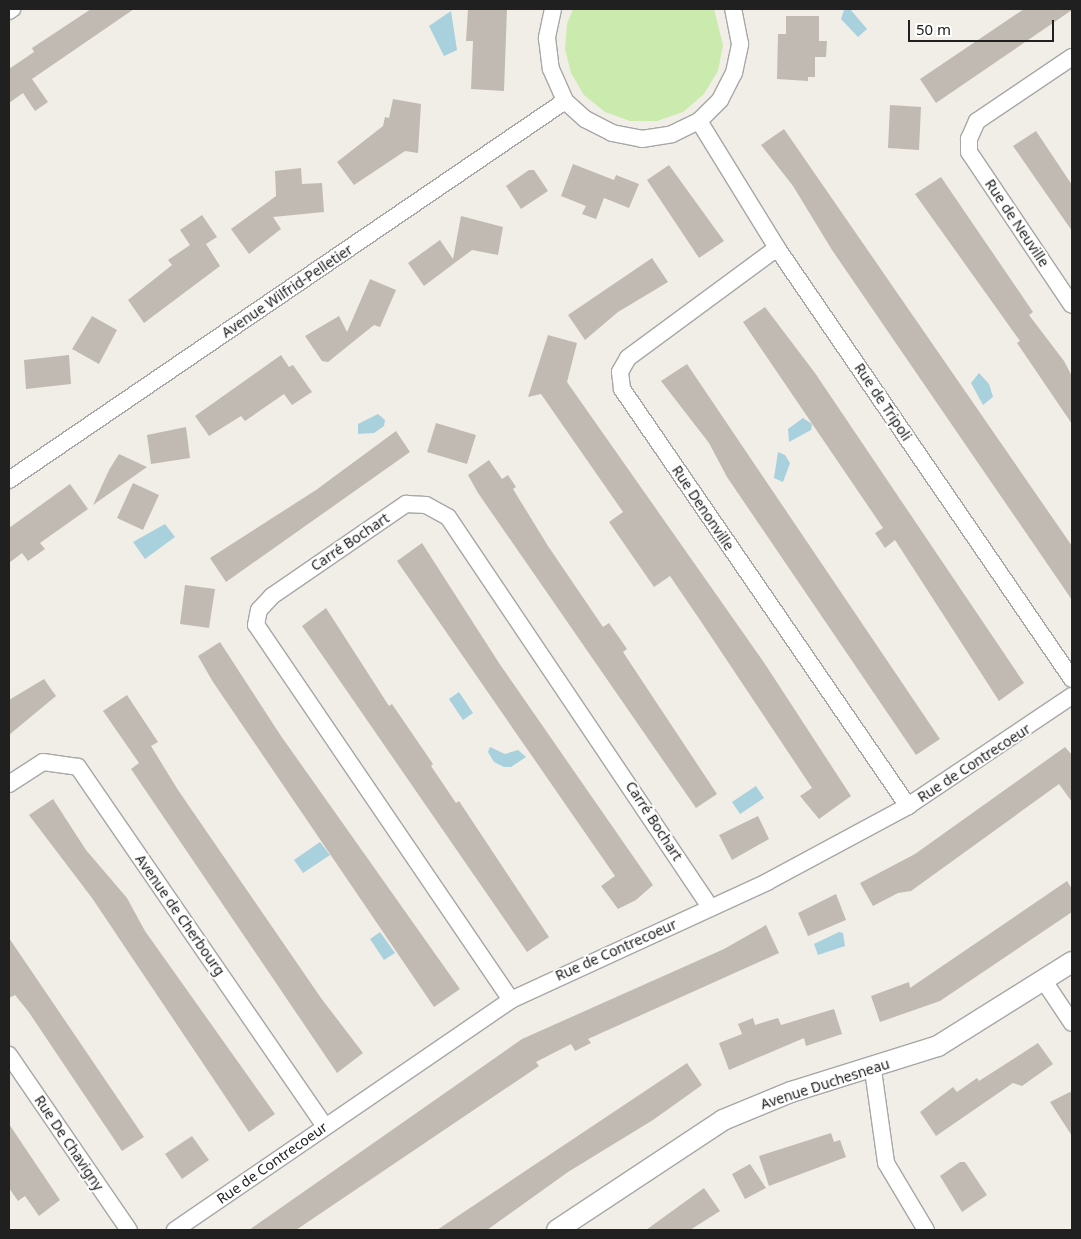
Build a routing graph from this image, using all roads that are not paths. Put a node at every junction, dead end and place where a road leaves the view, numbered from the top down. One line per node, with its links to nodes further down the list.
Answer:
1 (553, 9): 4 (street)
2 (733, 9): 5 (street)
3 (1072, 57): 7 (street, Rue de Neuville)
4 (564, 101): 5 (street); 8 (street, Avenue Wilfrid-Pelletier)
5 (699, 121): 6 (street, Rue de Tripoli)
6 (778, 248): 9 (street, Rue de Tripoli); 12 (street, Rue Denonville)
7 (1072, 304)
8 (9, 480)
9 (1072, 679)
10 (1072, 696): 12 (street, Rue de Contrecoeur)
11 (9, 784): 20 (street, Avenue de Cherbourg)
12 (908, 806): 13 (street, Rue de Contrecoeur)
13 (711, 908): 16 (street, Rue de Contrecoeur); 16 (street, Carré Bochart)
14 (1072, 962): 15 (street, Avenue Duchesneau)
15 (1044, 982): 17 (street); 19 (street, Avenue Duchesneau)
16 (511, 1000): 20 (street, Rue de Contrecoeur)
17 (1072, 1023)
18 (9, 1055): 21 (street, Rue De Chavigny)
19 (873, 1070): 23 (street, Avenue Duchesneau); 24 (street)
20 (325, 1126): 22 (street, Rue de Contrecoeur)
21 (129, 1230)
22 (174, 1230)
23 (557, 1230)
24 (926, 1230)

